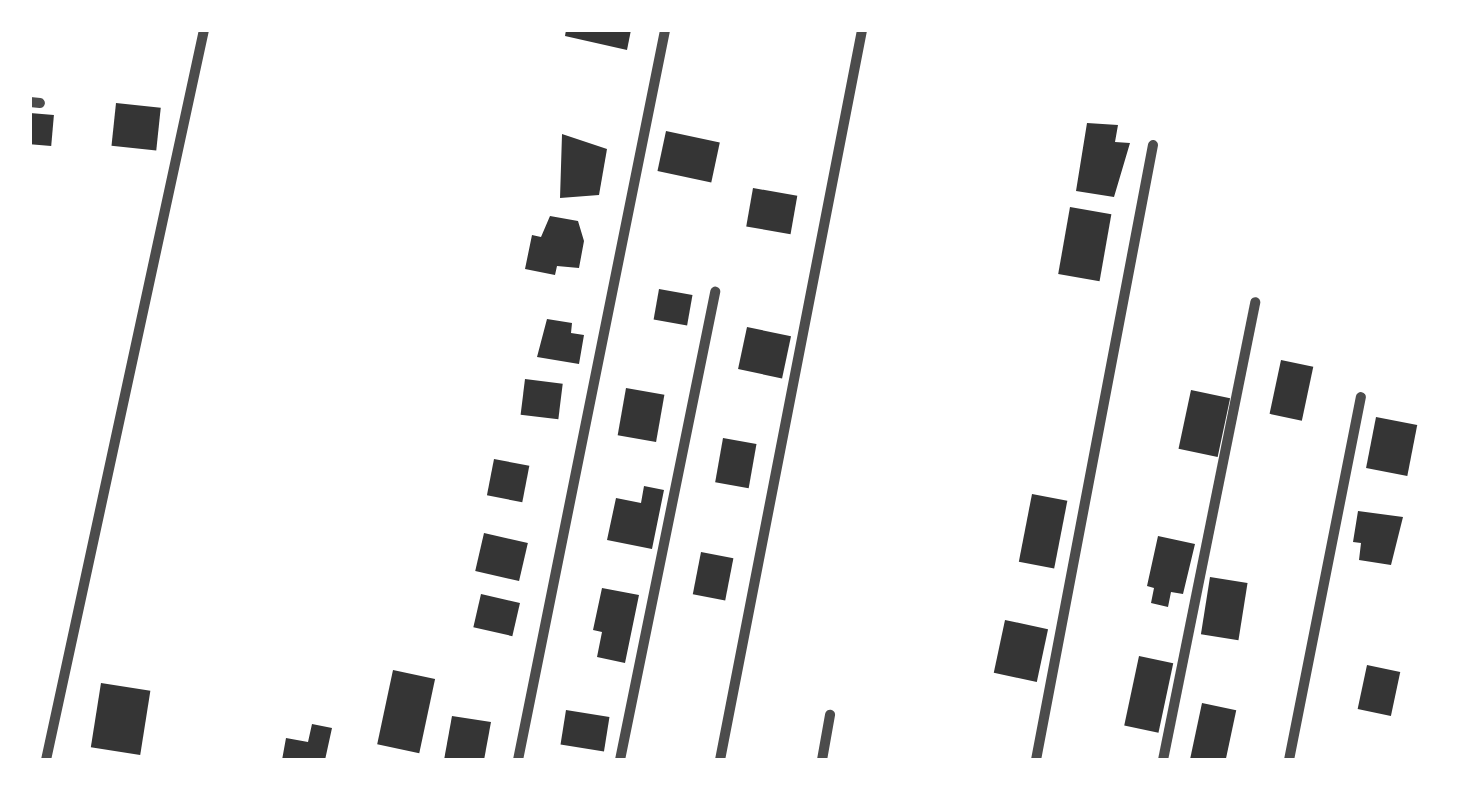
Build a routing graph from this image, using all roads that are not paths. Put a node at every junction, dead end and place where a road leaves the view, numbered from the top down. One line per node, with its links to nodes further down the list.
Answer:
1 (204, 30): 9 (street)
2 (665, 30): 10 (street)
3 (862, 30): 12 (street)
4 (1154, 145): 14 (street)
5 (715, 292): 11 (street)
6 (1256, 302): 15 (street)
7 (1361, 396): 16 (street)
8 (830, 714): 13 (street)
9 (46, 760)
10 (518, 760)
11 (620, 760)
12 (720, 760)
13 (822, 760)
14 (1036, 760)
15 (1163, 760)
16 (1289, 760)

